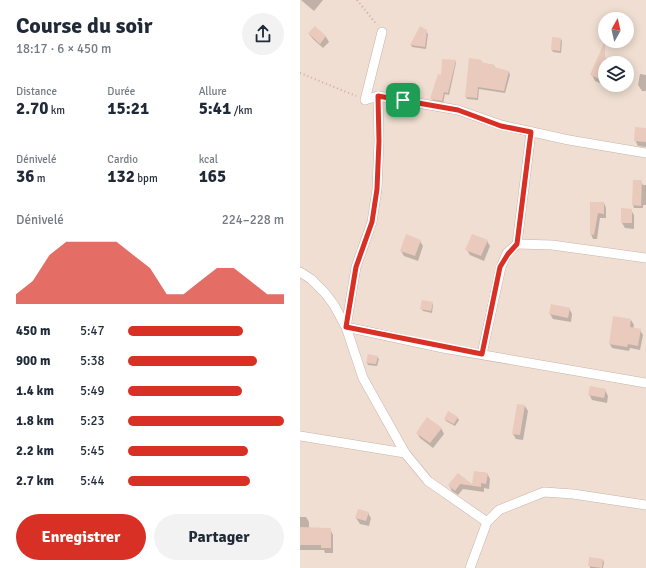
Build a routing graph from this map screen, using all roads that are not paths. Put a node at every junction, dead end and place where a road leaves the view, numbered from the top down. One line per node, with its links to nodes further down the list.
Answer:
1 (382, 32): 2 (street)
2 (378, 96): 3 (street); 8 (street)
3 (531, 132): 4 (street); 5 (street)
4 (646, 153)
5 (517, 244): 6 (street); 9 (street)
6 (646, 258)
7 (300, 272): 8 (street)
8 (346, 327): 9 (street); 12 (street)
9 (482, 354): 10 (street)
10 (646, 383)
11 (300, 436): 12 (street)
12 (406, 453): 14 (street)
13 (646, 506): 14 (street)
14 (487, 522): 15 (street)
15 (470, 568)

